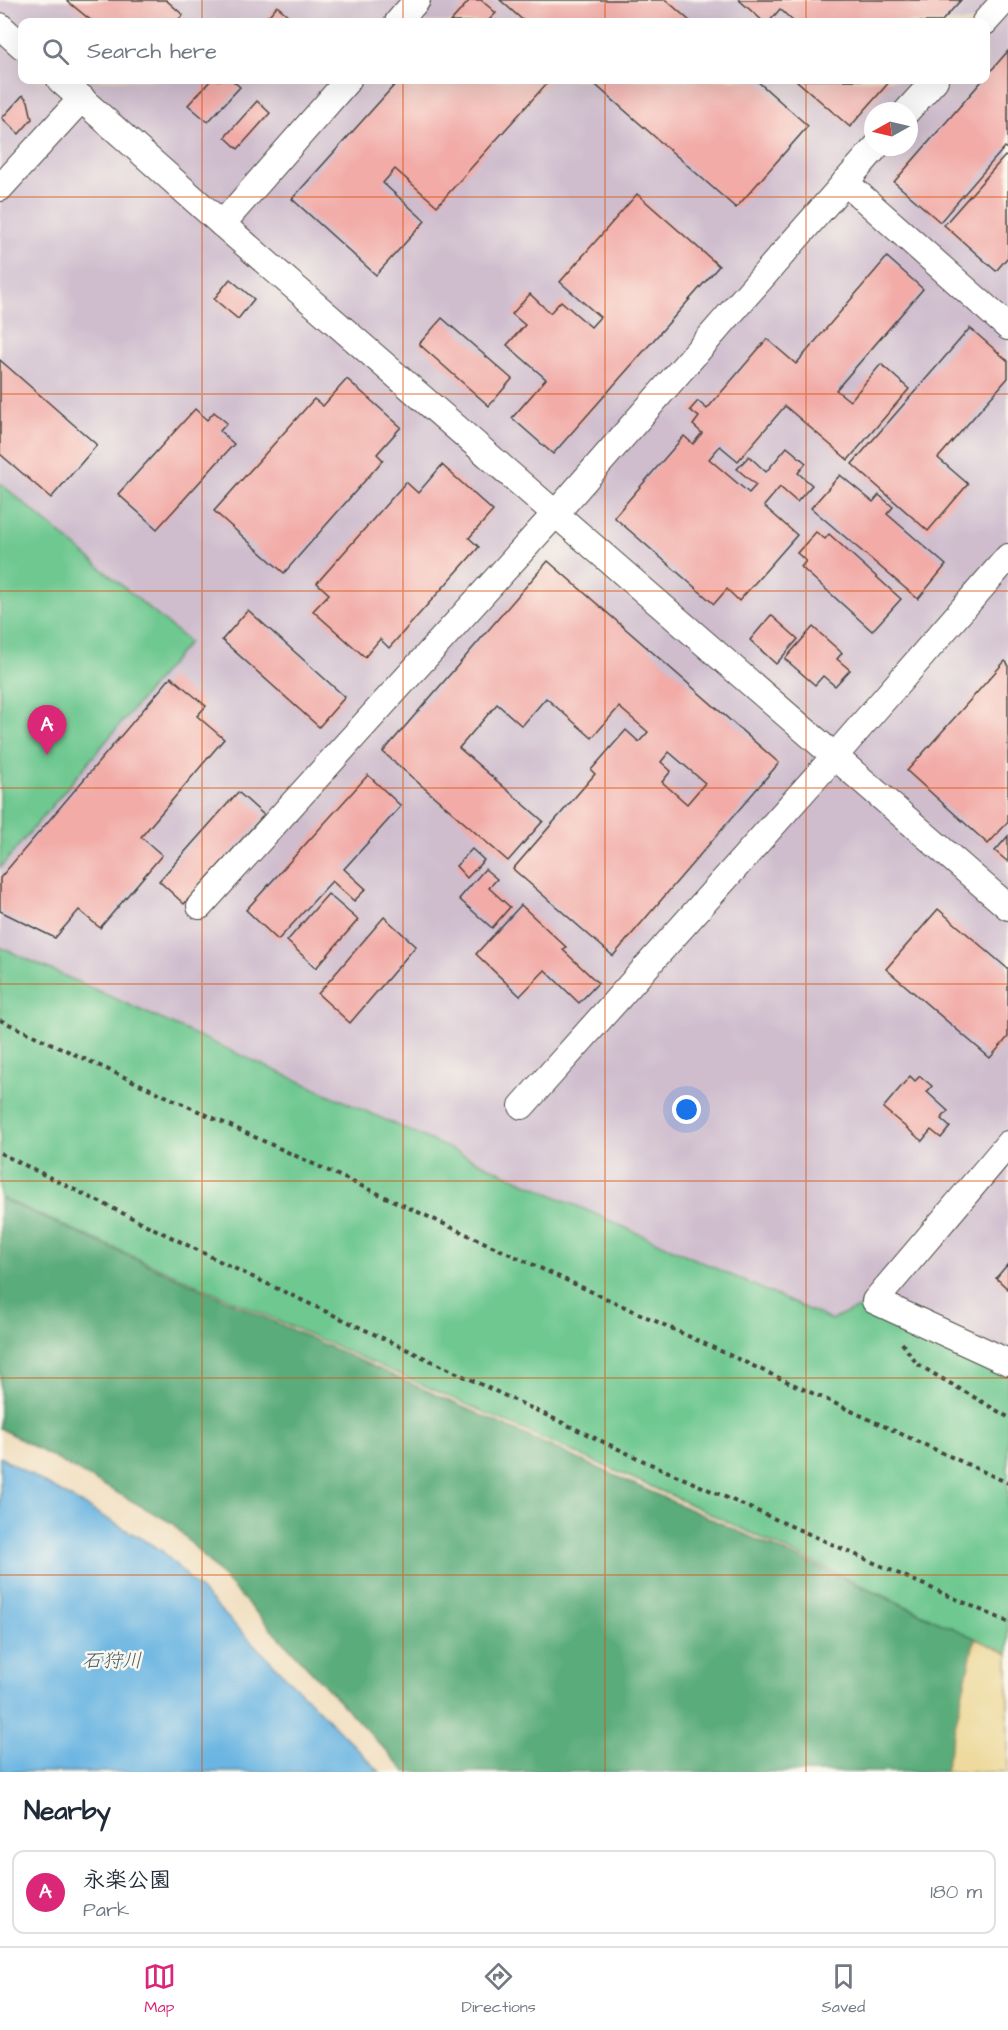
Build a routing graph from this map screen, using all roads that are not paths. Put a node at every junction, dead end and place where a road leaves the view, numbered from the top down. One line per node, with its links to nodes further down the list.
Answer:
1 (417, 0): 3 (street)
2 (1005, 0): 4 (street)
3 (401, 18)
4 (989, 18)
5 (0, 26): 6 (street)
6 (18, 42)
7 (65, 84): 10 (street)
8 (344, 84): 15 (street)
9 (931, 84): 11 (street)
10 (82, 99): 14 (street); 15 (street)
11 (915, 102)
12 (868, 156): 13 (street)
13 (845, 182): 16 (street); 17 (street)
14 (0, 188)
15 (222, 224): 17 (street)
16 (1008, 327)
17 (556, 513): 19 (street); 20 (street)
18 (1008, 557): 19 (street)
19 (833, 758): 21 (street); 22 (street)
20 (200, 906)
21 (1008, 907)
22 (522, 1106)
23 (1008, 1144): 24 (street)
24 (1008, 1362)

